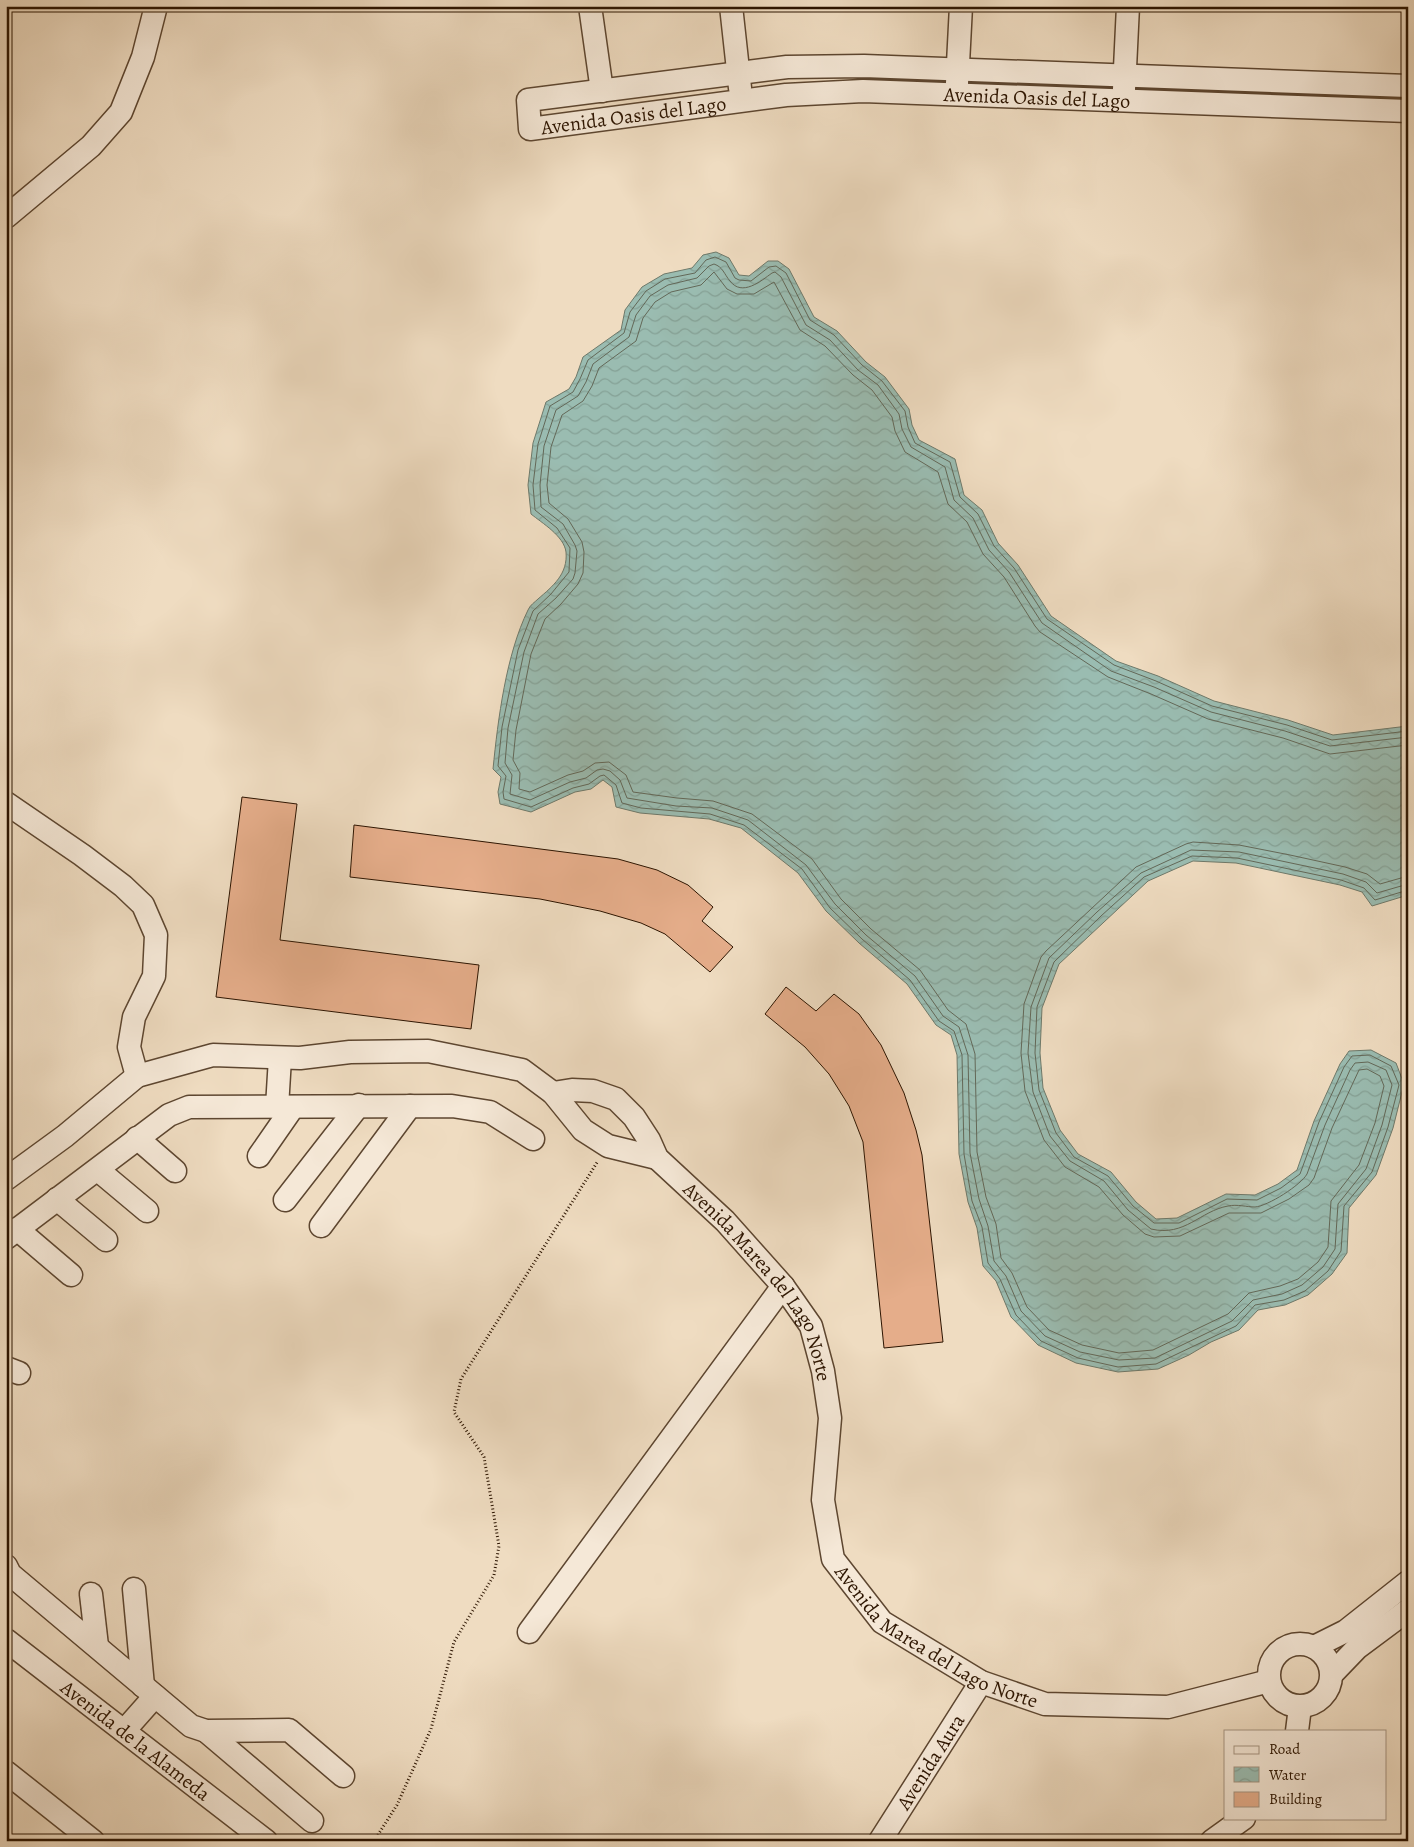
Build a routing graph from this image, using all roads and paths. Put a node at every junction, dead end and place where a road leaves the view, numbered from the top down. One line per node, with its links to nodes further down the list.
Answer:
1 (156, 6): 17 (street)
2 (590, 6): 11 (street)
3 (731, 6): 7 (street)
4 (961, 6): 6 (street)
5 (1128, 6): 8 (street)
6 (957, 70): 7 (street, Avenida Oasis del Lago); 8 (street, Avenida Oasis del Lago); 12 (street)
7 (739, 74): 11 (street, Avenida Oasis del Lago); 14 (street)
8 (1125, 76): 9 (street, Avenida Oasis del Lago); 13 (street)
9 (1219, 79): 10 (street, Avenida Oasis del Lago); 15 (street)
10 (1408, 86)
11 (602, 91): 14 (street, Avenida Oasis del Lago)
12 (956, 94): 13 (street, Avenida Oasis del Lago); 14 (street, Avenida Oasis del Lago)
13 (1124, 100): 15 (street, Avenida Oasis del Lago)
14 (742, 102)
15 (1218, 104): 16 (street, Avenida Oasis del Lago)
16 (1408, 111)
17 (6, 218)
18 (6, 803): 20 (street)
19 (280, 1058): 20 (street); 21 (street); 24 (street)
20 (137, 1076): 32 (street)
21 (553, 1093): 27 (street, Avenida Marea del Lago Norte); 29 (street, Avenida Marea del Lago Norte)
22 (359, 1105): 23 (street); 24 (street); 34 (street)
23 (410, 1106): 26 (street); 36 (street)
24 (285, 1107): 25 (street); 28 (street)
25 (138, 1138): 30 (street); 31 (street)
26 (533, 1139)
27 (608, 1146): 29 (street, Avenida Marea del Lago Norte); 64 (path)
28 (259, 1156)
29 (657, 1158): 40 (street, Avenida Marea del Lago Norte)
30 (98, 1170): 33 (street); 35 (street)
31 (174, 1171)
32 (6, 1179)
33 (57, 1199): 37 (street); 38 (street)
34 (285, 1200)
35 (147, 1211)
36 (321, 1226)
37 (12, 1234): 39 (street)
38 (106, 1240)
39 (71, 1275)
40 (783, 1286): 46 (street); 52 (street, Avenida Marea del Lago Norte)
41 (6, 1566): 48 (street)
42 (1408, 1582): 49 (street)
43 (134, 1589): 53 (street)
44 (91, 1594): 48 (street)
45 (1408, 1610): 50 (street)
46 (530, 1632)
47 (6, 1640): 56 (street, Avenida de la Alameda)
48 (97, 1646): 53 (street)
49 (1314, 1647): 50 (street); 51 (street)
50 (1332, 1674): 54 (street)
51 (1269, 1681): 52 (street, Avenida Marea del Lago Norte); 54 (street)
52 (981, 1682): 65 (street, Avenida Aura)
53 (149, 1691): 56 (street); 57 (street)
54 (1300, 1707): 55 (street)
55 (1297, 1730)
56 (124, 1731): 62 (street, Avenida de la Alameda)
57 (206, 1731): 59 (street); 61 (street)
58 (6, 1772): 63 (street)
59 (343, 1776)
60 (1241, 1820): 66 (street)
61 (312, 1822)
62 (262, 1839)
63 (93, 1841)
64 (374, 1841)
65 (880, 1841)
66 (1212, 1841)

